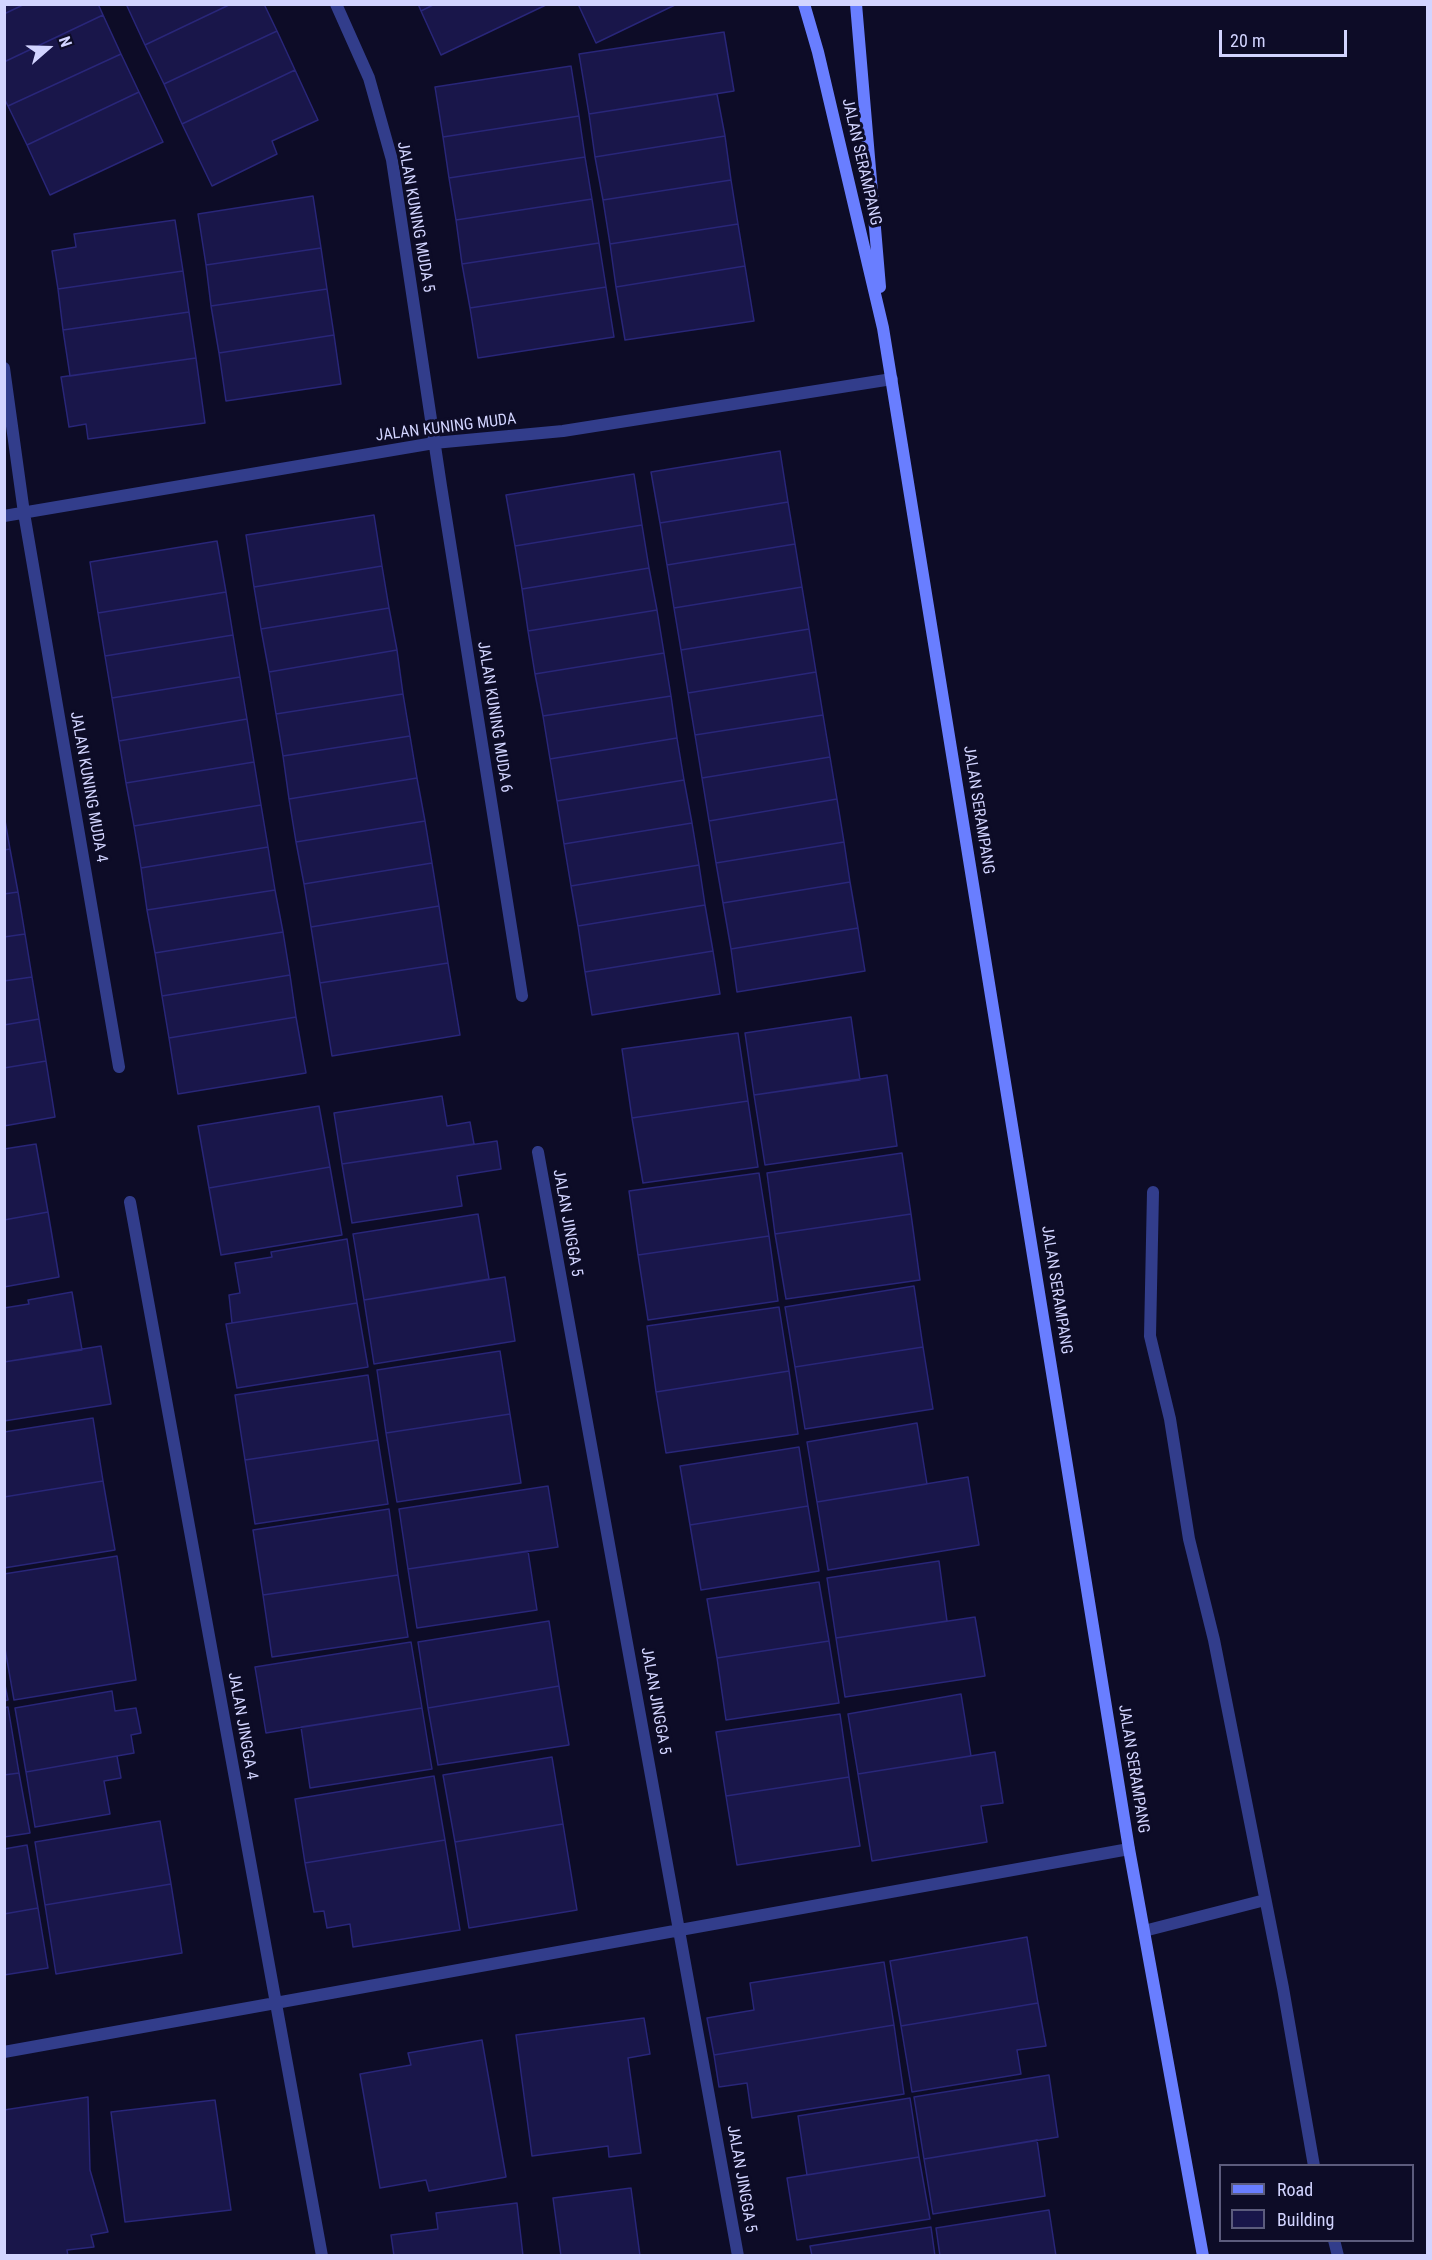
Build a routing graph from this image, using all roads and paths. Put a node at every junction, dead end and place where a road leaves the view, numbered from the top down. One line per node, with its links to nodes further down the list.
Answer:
1 (336, 4): 7 (street, JALAN KUNING MUDA 5)
2 (804, 4): 4 (main road, JALAN SERAMPANG)
3 (856, 4): 4 (main road, JALAN SERAMPANG)
4 (883, 328): 6 (main road, JALAN SERAMPANG)
5 (4, 368): 8 (street, JALAN KUNING MUDA 4)
6 (892, 379): 7 (street, JALAN KUNING MUDA); 15 (main road, JALAN SERAMPANG)
7 (434, 443): 8 (street, JALAN KUNING MUDA); 10 (street, JALAN KUNING MUDA 6)
8 (24, 513): 9 (street, JALAN KUNING MUDA); 11 (street, JALAN KUNING MUDA 4)
9 (4, 516)
10 (522, 996)
11 (119, 1066)
12 (538, 1152): 17 (street, JALAN JINGGA 5)
13 (1153, 1192): 16 (street)
14 (130, 1202): 19 (street, JALAN JINGGA 4)
15 (1129, 1849): 17 (street); 18 (main road, JALAN SERAMPANG)
16 (1265, 1900): 18 (street); 21 (street)
17 (679, 1930): 19 (street); 23 (street, JALAN JINGGA 5)
18 (1144, 1931): 24 (main road, JALAN SERAMPANG)
19 (276, 2003): 20 (street); 22 (street, JALAN JINGGA 4)
20 (4, 2052)
21 (1314, 2164)
22 (322, 2256)
23 (738, 2256)
24 (1203, 2256)

